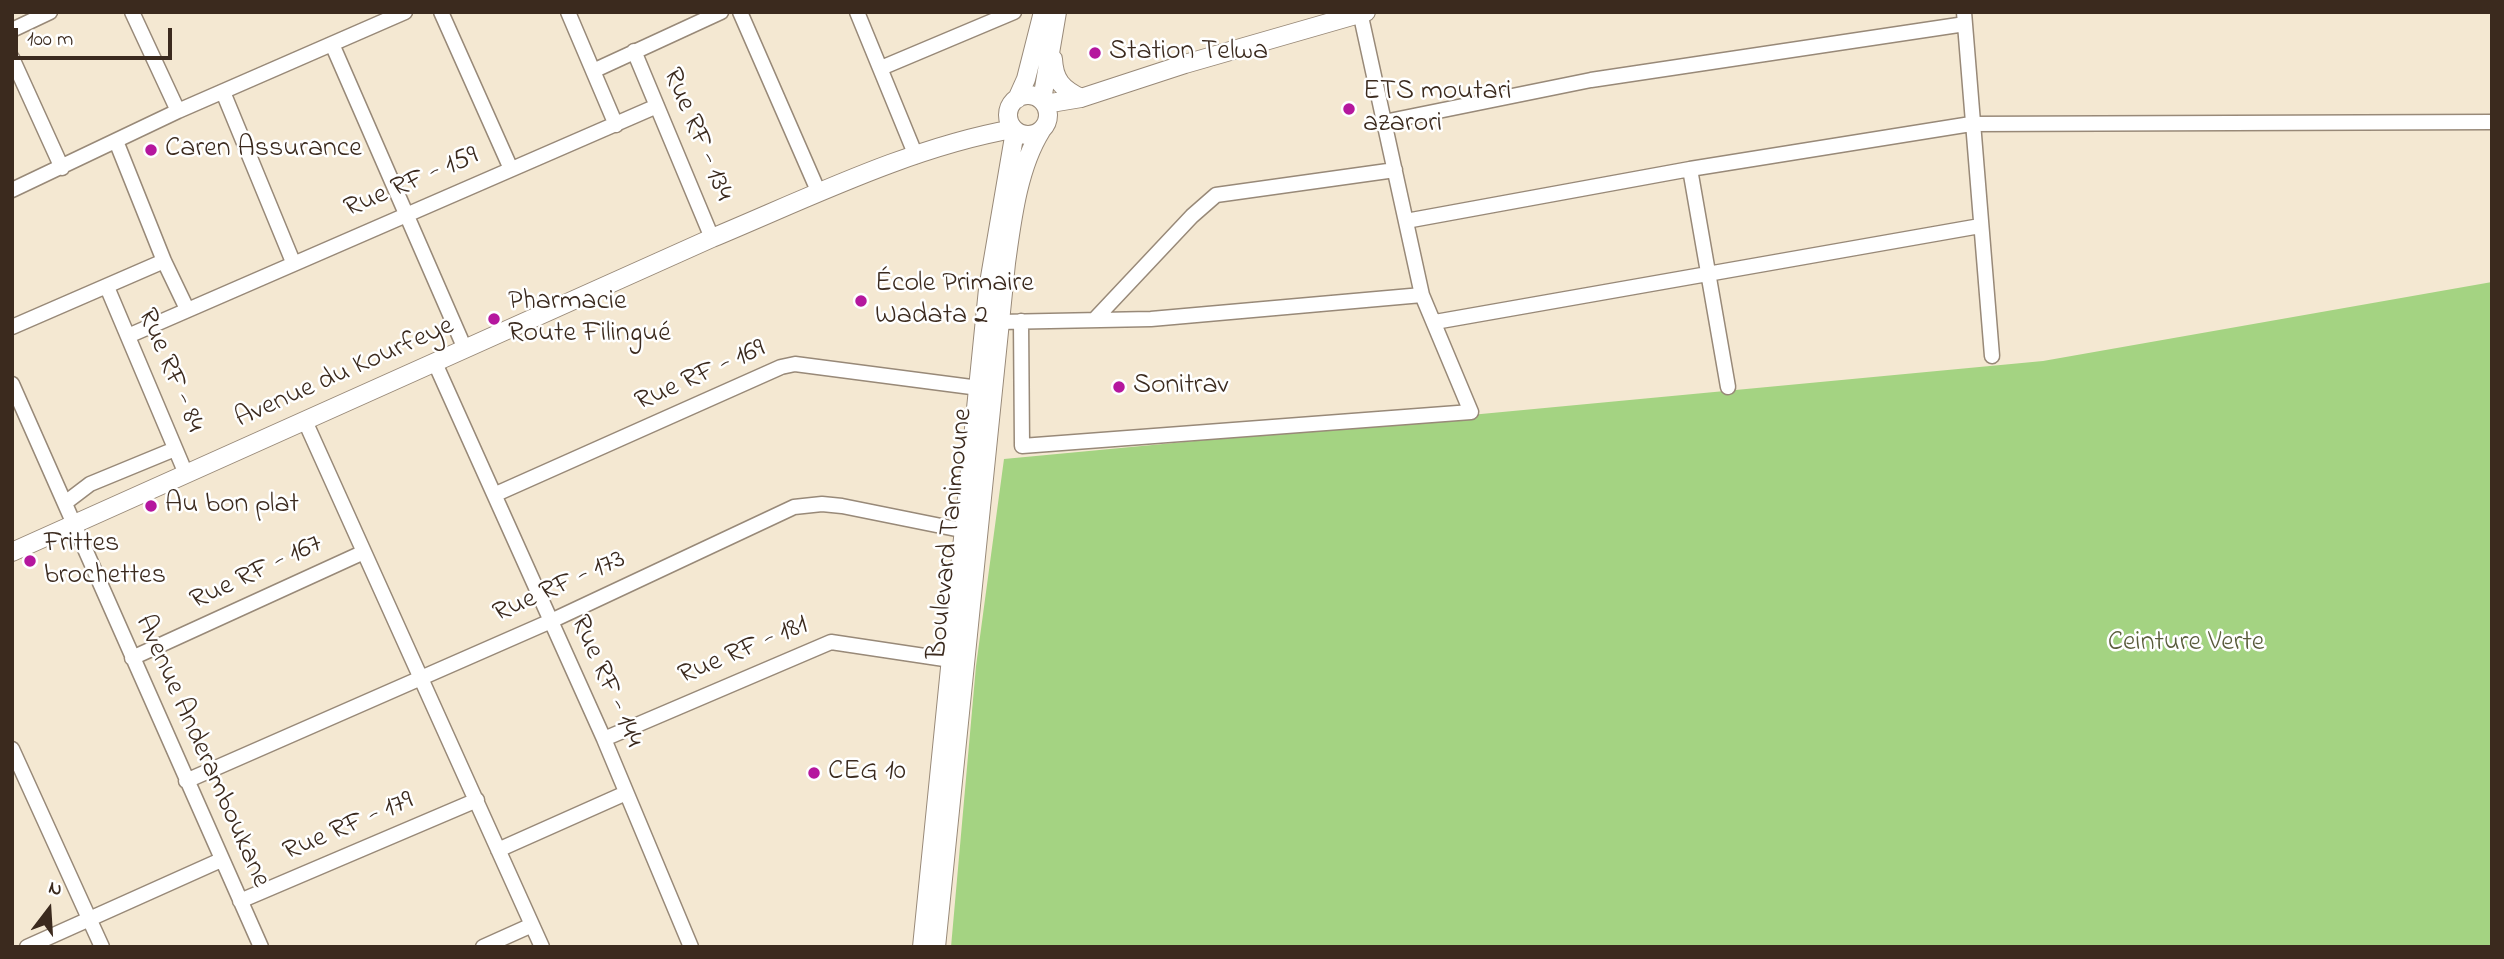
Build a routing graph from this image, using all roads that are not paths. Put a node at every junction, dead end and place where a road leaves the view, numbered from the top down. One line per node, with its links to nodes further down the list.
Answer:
1 (50, 12): 14 (street)
2 (132, 12): 26 (street)
3 (405, 12): 15 (street)
4 (441, 12): 37 (street)
5 (568, 12): 20 (street)
6 (721, 12): 17 (street)
7 (740, 12): 41 (street)
8 (856, 12): 19 (street)
9 (1014, 12): 19 (street)
10 (1043, 12): 24 (main road)
11 (1057, 12): 16 (main road)
12 (1362, 13): 22 (main road); 27 (street)
13 (1965, 18): 27 (street); 29 (street)
14 (12, 30)
15 (332, 44): 21 (street); 42 (street)
16 (1052, 44): 22 (main road); 23 (main road)
17 (634, 51): 20 (street); 25 (street, Rue RF - 134)
18 (12, 58): 36 (street)
19 (881, 68): 35 (street)
20 (593, 71): 30 (street)
21 (223, 92): 26 (street); 47 (street)
22 (1081, 98): 23 (main road); 31 (main road)
23 (1043, 102): 24 (main road); 31 (main road)
24 (1013, 104): 32 (main road); 33 (main road, Avenue du Kourfeye)
25 (657, 106): 30 (street, Rue RF - 159); 45 (street, Rue RF - 134)
26 (178, 111): 34 (street)
27 (1384, 122): 39 (street)
28 (2492, 122): 29 (street)
29 (1971, 124): 38 (street); 44 (street)
30 (616, 125): 37 (street, Rue RF - 159)
31 (1044, 128): 32 (main road); 53 (main road, Boulevard Tanimoune)
32 (1014, 130): 33 (main road, Avenue du Kourfeye); 62 (main road, Boulevard Tanimoune)
33 (972, 136): 35 (main road, Avenue du Kourfeye)
34 (116, 141): 36 (street); 46 (street)
35 (916, 156): 41 (main road, Avenue du Kourfeye)
36 (62, 168): 40 (street)
37 (511, 169): 42 (street, Rue RF - 159)
38 (1690, 169): 43 (street); 48 (street)
39 (1395, 170): 43 (street); 52 (street)
40 (12, 190)
41 (819, 193): 45 (main road, Avenue du Kourfeye)
42 (406, 213): 47 (street, Rue RF - 159); 58 (street)
43 (1406, 221): 50 (street)
44 (1980, 226): 48 (street); 59 (street)
45 (712, 238): 58 (main road, Avenue du Kourfeye)
46 (164, 261): 49 (street); 51 (street)
47 (293, 262): 51 (street, Rue RF - 159)
48 (1709, 274): 55 (street); 61 (street)
49 (107, 287): 56 (street); 57 (street, Rue RF - 84)
50 (1422, 295): 52 (street); 55 (street)
51 (187, 309): 57 (street, Rue RF - 159)
52 (1096, 318): 54 (street)
53 (999, 321): 54 (street); 74 (main road, Boulevard Tanimoune)
54 (1021, 321): 55 (street)
55 (1435, 322)
56 (12, 327)
57 (128, 336): 65 (street, Rue RF - 84)
58 (465, 349): 60 (main road, Avenue du Kourfeye)
59 (1992, 356)
60 (436, 363): 64 (main road, Avenue du Kourfeye); 67 (street, Rue RF - 144)
61 (1728, 387)
62 (979, 388): 67 (street, Rue RF - 169); 70 (main road, Boulevard Tanimoune)
63 (14, 391): 68 (street, Avenue Anderamboukane)
64 (305, 421): 66 (main road, Avenue du Kourfeye); 72 (street)
65 (175, 449): 66 (street, Rue RF - 84); 68 (street)
66 (186, 474): 69 (main road, Avenue du Kourfeye)
67 (496, 494): 73 (street, Rue RF - 144)
68 (65, 503): 69 (street, Avenue Anderamboukane)
69 (74, 524): 71 (main road, Avenue du Kourfeye); 75 (street, Avenue Anderamboukane)
70 (966, 531): 73 (street, Rue RF - 173); 74 (main road, Boulevard Tanimoune)
71 (12, 552)
72 (364, 552): 75 (street, Rue RF - 167); 77 (street)
73 (551, 621): 77 (street, Rue RF - 173); 78 (street, Rue RF - 144)
74 (962, 626): 76 (main road, Boulevard Tanimoune); 95 (main road, Boulevard Tanimoune)
75 (132, 658): 80 (street, Avenue Anderamboukane)
76 (951, 660): 78 (street, Rue RF - 181); 94 (main road, Boulevard Tanimoune)
77 (420, 676): 80 (street, Rue RF - 173); 82 (street)
78 (604, 739): 81 (street, Rue RF - 144)
79 (12, 749): 86 (street)
80 (186, 781): 84 (street, Avenue Anderamboukane)
81 (626, 793): 83 (street); 93 (street, Rue RF - 144)
82 (477, 800): 83 (street); 85 (street, Rue RF - 179)
83 (498, 850): 87 (street)
84 (221, 860): 85 (street, Avenue Anderamboukane); 86 (street)
85 (240, 901): 90 (street, Avenue Anderamboukane)
86 (89, 918): 88 (street); 89 (street)
87 (532, 925): 91 (street); 92 (street)
88 (27, 947)
89 (102, 947)
90 (261, 947)
91 (483, 947)
92 (542, 947)
93 (691, 947)
94 (922, 947)
95 (936, 947)

